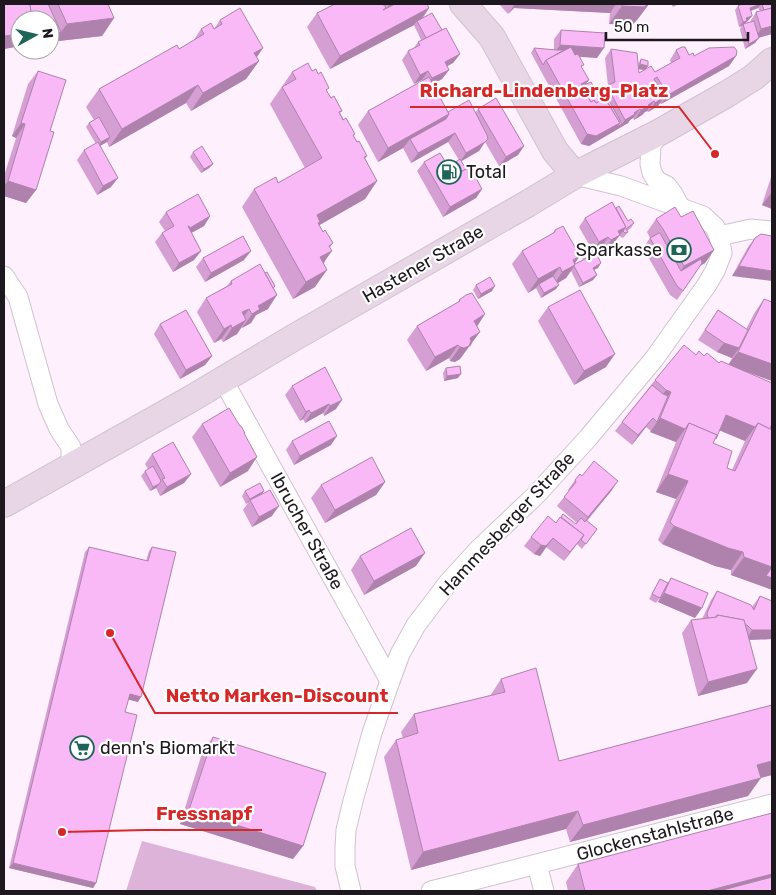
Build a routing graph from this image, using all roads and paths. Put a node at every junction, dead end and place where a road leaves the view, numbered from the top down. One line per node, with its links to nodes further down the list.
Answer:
1 (463, 4): 4 (main road)
2 (772, 61): 3 (main road, Hastener Straße)
3 (660, 132): 4 (main road, Hastener Straße); 5 (street)
4 (575, 175): 5 (street); 9 (main road, Hastener Straße)
5 (680, 207): 7 (street)
6 (772, 231): 7 (street)
7 (718, 236): 12 (street, Hammesberger Straße)
8 (4, 276): 10 (street)
9 (223, 380): 10 (main road, Hastener Straße); 12 (street, Ibrucher Straße)
10 (71, 466): 11 (main road, Hastener Straße)
11 (4, 504)
12 (390, 682): 15 (street, Hammesberger Straße)
13 (772, 804): 14 (street, Glockenstahlstraße)
14 (537, 864): 16 (street, Glockenstahlstraße); 17 (street)
15 (351, 891)
16 (430, 891)
17 (544, 891)

